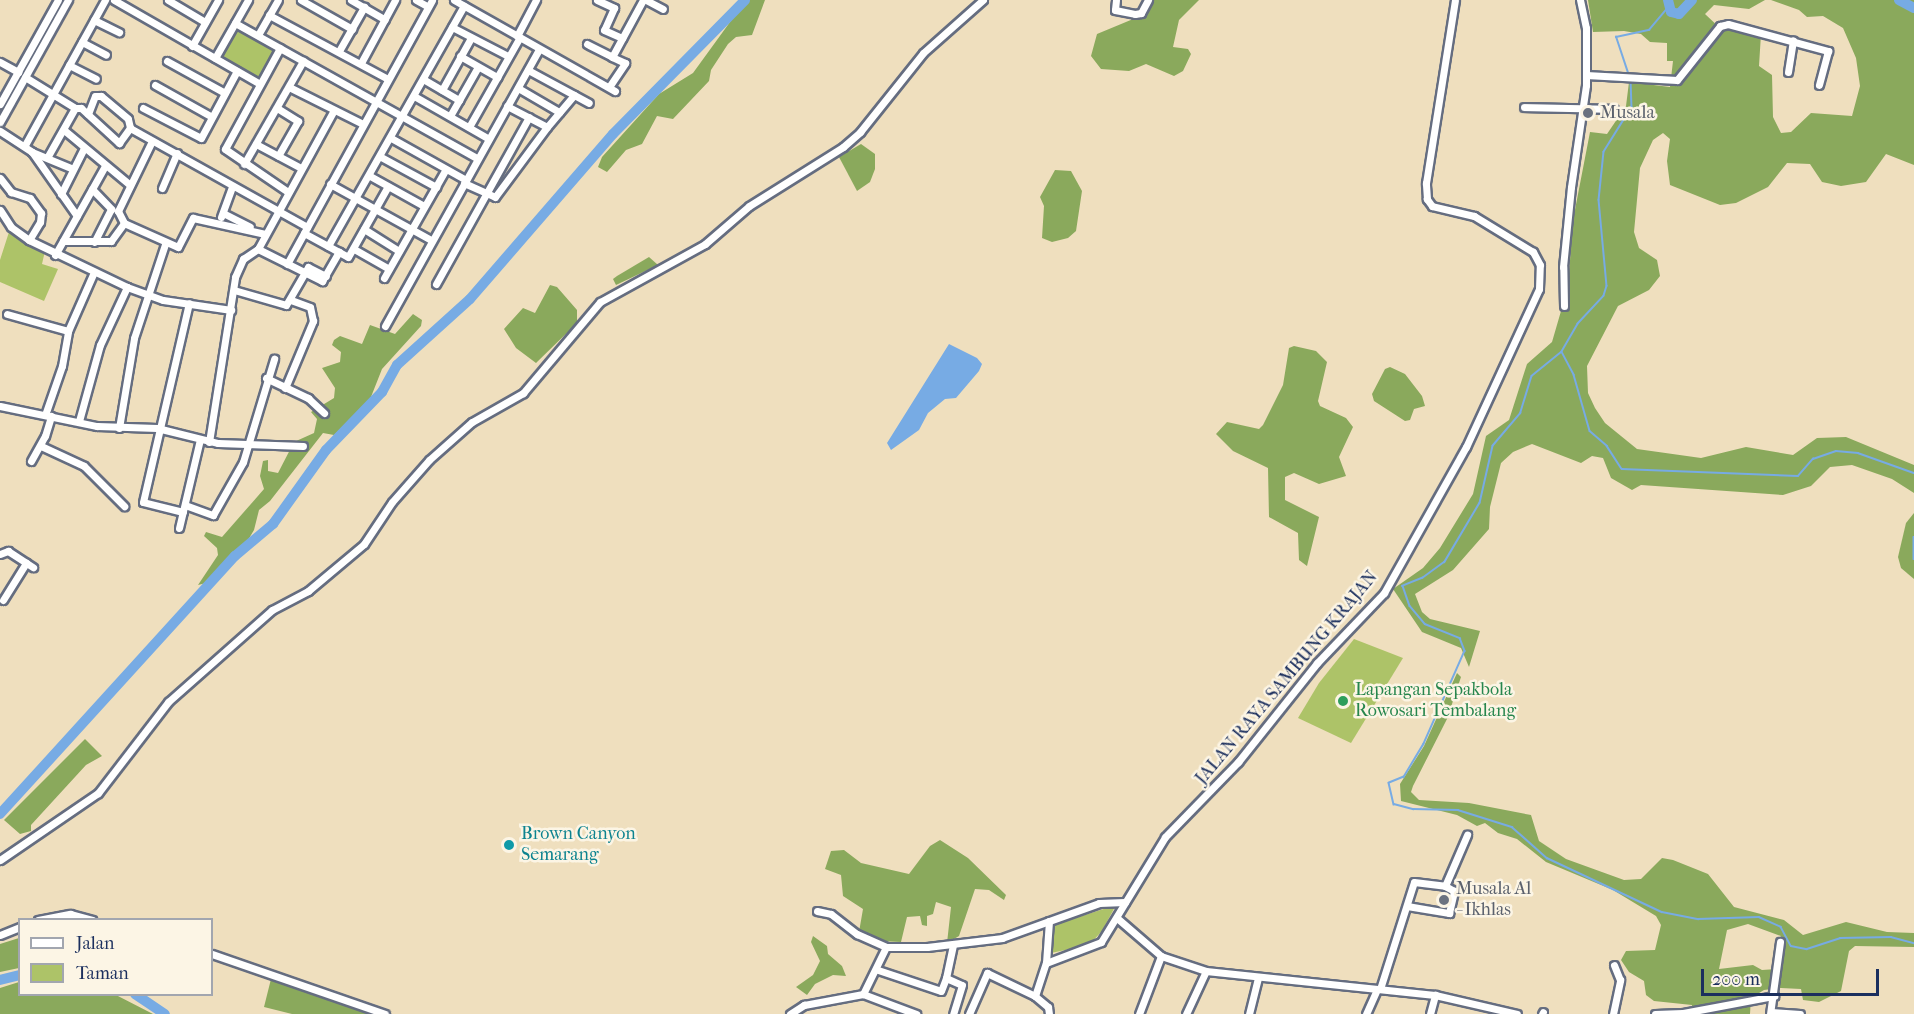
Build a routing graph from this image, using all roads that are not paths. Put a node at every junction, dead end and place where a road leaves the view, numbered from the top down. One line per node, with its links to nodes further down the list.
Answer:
1 (58, 0): 58 (street)
2 (68, 0): 61 (street)
3 (105, 0): 27 (street)
4 (114, 0): 41 (street)
5 (168, 0): 29 (street)
6 (248, 0): 30 (street)
7 (278, 0): 26 (street)
8 (300, 0): 32 (street)
9 (351, 0): 24 (street)
10 (395, 0): 28 (street)
11 (416, 0): 22 (street)
12 (454, 0): 23 (street)
13 (536, 0): 35 (street)
14 (597, 0): 37 (street)
15 (644, 0): 25 (street); 37 (street)
16 (983, 0): 195 (street)
17 (1116, 0): 18 (street)
18 (1148, 0)
19 (1455, 0): 197 (street, JALAN RAYA SAMBUNG KRAJAN)
20 (1580, 0): 60 (street)
21 (216, 1): 29 (street)
22 (429, 3): 64 (street)
23 (464, 6): 31 (street); 35 (street)
24 (364, 7): 28 (street); 32 (street)
25 (663, 9)
26 (269, 15): 34 (street); 44 (street)
27 (94, 20): 33 (street); 39 (street)
28 (384, 20): 53 (street)
29 (205, 22): 41 (street)
30 (235, 23): 34 (street); 49 (street)
31 (452, 27): 36 (street); 65 (street)
32 (352, 29): 44 (street)
33 (119, 32)
34 (258, 35): 42 (street)
35 (518, 36): 43 (street); 47 (street)
36 (471, 38): 46 (street); 47 (street)
37 (622, 38): 48 (street)
38 (1793, 40): 59 (street); 60 (street); 68 (street)
39 (82, 42): 45 (street); 54 (street)
40 (588, 44): 48 (street)
41 (192, 46): 49 (street)
42 (280, 48): 51 (street); 66 (street)
43 (539, 49): 48 (street); 56 (street)
44 (339, 51): 53 (street)
45 (106, 55)
46 (460, 56): 55 (street); 71 (street)
47 (508, 56): 62 (street)
48 (612, 57)
49 (215, 58): 57 (street)
50 (166, 61): 73 (street)
51 (303, 61): 69 (street); 77 (street)
52 (0, 62): 58 (street)
53 (361, 63): 64 (street)
54 (69, 65): 63 (street); 72 (street)
55 (478, 67): 62 (street); 76 (street)
56 (528, 70): 70 (street); 74 (street)
57 (237, 71): 66 (street); 73 (street)
58 (18, 72): 79 (street)
59 (1788, 72)
60 (1586, 75): 81 (street)
61 (25, 77): 72 (street); 94 (street)
62 (497, 77): 96 (street)
63 (96, 79)
64 (388, 79): 77 (street)
65 (423, 79): 71 (street); 75 (street)
66 (260, 84): 113 (street)
67 (155, 85): 91 (street)
68 (1819, 85)
69 (289, 87): 85 (street); 87 (street)
70 (518, 88): 80 (street); 88 (street)
71 (442, 90): 76 (street)
72 (54, 93): 83 (street); 105 (street)
73 (225, 93): 91 (street)
74 (573, 95): 78 (street); 88 (street)
75 (414, 96): 90 (street); 92 (street)
76 (459, 100): 90 (street)
77 (376, 101): 92 (street); 95 (street)
78 (589, 103)
79 (0, 104)
80 (507, 106): 93 (street); 102 (street)
81 (1583, 106): 82 (street); 86 (street); 167 (street)
82 (1524, 107)
83 (75, 108): 89 (street); 99 (street)
84 (143, 108): 91 (street)
85 (277, 108): 104 (street); 110 (street)
86 (1614, 109)
87 (334, 110): 95 (street); 115 (street)
88 (559, 112): 97 (street)
89 (88, 114): 98 (street); 98 (street)
90 (450, 116): 96 (street)
91 (212, 117)
92 (403, 117): 101 (street); 112 (street)
93 (529, 117): 97 (street); 130 (street)
94 (0, 122)
95 (363, 124): 121 (street)
96 (469, 127): 102 (street)
97 (547, 127): 130 (street)
98 (130, 128): 103 (street)
99 (64, 130): 106 (street); 109 (street)
100 (0, 131): 105 (street)
101 (391, 138): 111 (street); 117 (street)
102 (489, 139): 112 (street)
103 (152, 141): 108 (street); 122 (street)
104 (256, 144): 110 (street); 113 (street)
105 (25, 145): 107 (street)
106 (84, 148): 114 (street); 116 (street)
107 (32, 152): 109 (street); 129 (street)
108 (177, 153): 124 (street); 126 (street)
109 (48, 156): 116 (street)
110 (278, 156): 115 (street)
111 (381, 157): 118 (street); 125 (street)
112 (477, 158): 120 (street)
113 (244, 164): 128 (street)
114 (105, 166): 122 (street); 127 (street)
115 (301, 168): 128 (street)
116 (72, 169): 129 (street)
117 (446, 169): 120 (street); 125 (street)
118 (370, 176): 123 (street); 131 (street)
119 (0, 178): 145 (street)
120 (465, 181): 130 (street); 146 (street)
121 (330, 184): 131 (street); 142 (street)
122 (130, 185): 134 (street)
123 (388, 186): 132 (street); 135 (street)
124 (232, 187): 136 (street); 137 (street)
125 (436, 187): 132 (street)
126 (162, 188)
127 (92, 189): 134 (street); 138 (street)
128 (288, 192): 136 (street)
129 (61, 194): 138 (street)
130 (484, 195): 161 (street)
131 (356, 199): 135 (street); 150 (street)
132 (424, 206): 143 (street)
133 (0, 210): 145 (street)
134 (115, 210): 140 (street); 148 (street)
135 (376, 211): 141 (street); 143 (street)
136 (276, 212): 142 (street); 144 (street)
137 (223, 213): 139 (street); 144 (street)
138 (77, 216): 147 (street)
139 (219, 222): 144 (street); 149 (street)
140 (124, 223): 148 (street); 149 (street)
141 (364, 229): 152 (street); 153 (street)
142 (305, 230): 150 (street); 156 (street)
143 (410, 230): 146 (street); 153 (street)
144 (263, 234): 151 (street)
145 (28, 240): 155 (street)
146 (431, 240): 170 (street)
147 (63, 241): 148 (street); 155 (street)
148 (94, 242)
149 (165, 244): 164 (street)
150 (328, 246): 154 (street)
151 (258, 249): 156 (street); 163 (street)
152 (354, 249): 154 (street); 157 (street)
153 (399, 251): 157 (street)
154 (339, 252): 159 (street)
155 (55, 255): 158 (street)
156 (287, 264): 159 (street)
157 (389, 269): 160 (street)
158 (94, 272): 162 (street); 171 (street)
159 (305, 273): 165 (street)
160 (384, 278)
161 (436, 284)
162 (127, 287): 164 (street); 178 (street)
163 (234, 290): 165 (street); 168 (street)
164 (148, 294): 166 (street); 179 (street)
165 (291, 300): 174 (street)
166 (189, 303): 168 (street); 180 (street)
167 (1564, 306)
168 (231, 310): 182 (street)
169 (7, 314): 171 (street)
170 (385, 326)
171 (68, 331): 177 (street)
172 (274, 359): 173 (street)
173 (266, 378): 174 (street); 183 (street)
174 (285, 388): 176 (street)
175 (0, 406): 177 (street)
176 (324, 413)
177 (48, 415): 178 (street); 184 (street)
178 (79, 421): 179 (street)
179 (119, 428): 180 (street)
180 (157, 428): 181 (street); 188 (street)
181 (200, 440): 182 (street); 188 (street)
182 (209, 442): 183 (street)
183 (249, 444): 185 (street); 188 (street)
184 (41, 446): 186 (street); 187 (street)
185 (303, 446)
186 (31, 461)
187 (124, 506)
188 (184, 509): 189 (street)
189 (179, 528)
190 (0, 554): 192 (street)
191 (0, 586): 192 (street)
192 (8, 590): 193 (street)
193 (3, 600)
194 (1467, 835): 196 (street)
195 (0, 860)
196 (1445, 886): 198 (street); 198 (street)
197 (1125, 902): 200 (street, JALAN RAYA SAMBUNG KRAJAN); 203 (street)
198 (1407, 906): 217 (street)
199 (817, 911): 208 (street)
200 (1118, 916): 210 (street); 211 (street, JALAN RAYA SAMBUNG KRAJAN)
201 (49, 918): 202 (street)
202 (85, 918)
203 (1049, 921): 207 (street); 211 (street)
204 (18, 928): 205 (street)
205 (0, 935)
206 (1780, 942): 221 (street)
207 (953, 945): 208 (street); 216 (street)
208 (886, 948): 213 (street)
209 (213, 954): 225 (street)
210 (1161, 956): 214 (street); 231 (street)
211 (1046, 963): 220 (street)
212 (1614, 965): 237 (street)
213 (878, 970): 216 (street); 218 (street)
214 (1206, 971): 215 (street); 232 (street)
215 (1258, 977): 217 (street); 233 (street)
216 (946, 978): 228 (street)
217 (1378, 989): 219 (street); 234 (street)
218 (863, 994): 223 (street); 226 (street)
219 (1435, 995): 235 (street); 236 (street)
220 (1035, 996): 229 (street); 230 (street)
221 (1774, 996): 222 (street); 224 (street)
222 (1724, 1010): 238 (street)
223 (901, 1011): 227 (street)
224 (1770, 1013): 239 (street)
225 (385, 1014)
226 (790, 1014)
227 (916, 1014)
228 (953, 1014)
229 (969, 1014)
230 (1049, 1014)
231 (1139, 1014)
232 (1186, 1014)
233 (1249, 1014)
234 (1366, 1014)
235 (1430, 1014)
236 (1517, 1014)
237 (1615, 1014)
238 (1655, 1014)
239 (1800, 1014)

